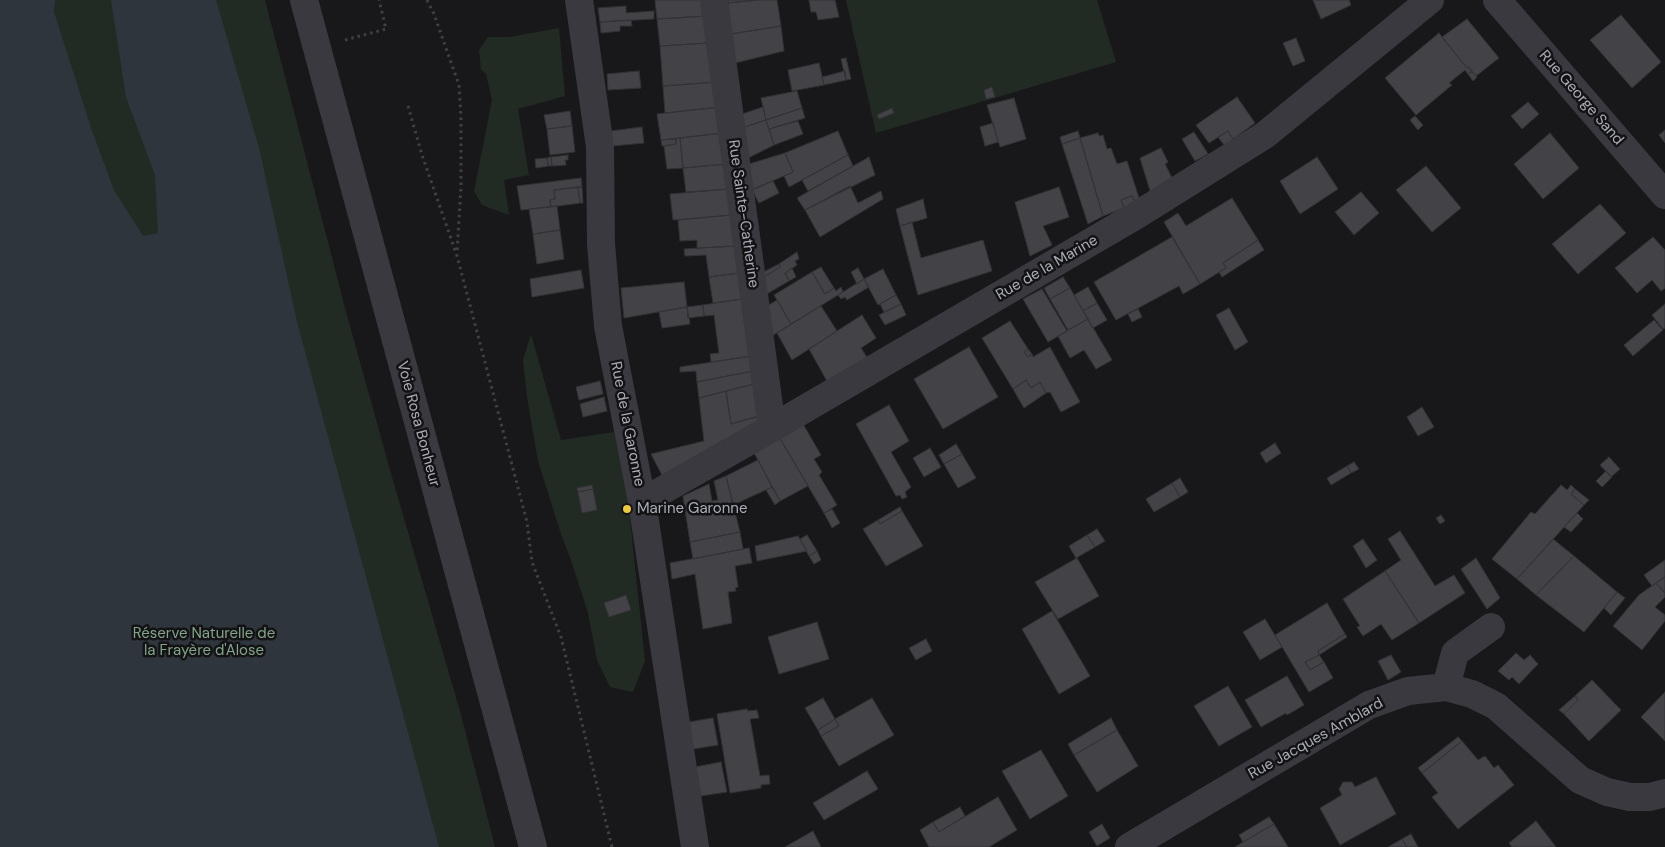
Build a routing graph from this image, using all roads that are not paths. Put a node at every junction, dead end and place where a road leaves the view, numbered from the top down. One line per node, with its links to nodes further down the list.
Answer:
1 (304, 0): 12 (street, Voie Rosa Bonheur)
2 (579, 0): 8 (street, Rue de la Garonne)
3 (714, 0): 7 (street, Rue Sainte-Catherine)
4 (1430, 0): 7 (street, Rue de la Marine)
5 (1497, 0): 6 (street, Rue George Sand)
6 (1665, 195)
7 (772, 428): 8 (street, Rue de la Marine)
8 (642, 502): 13 (street, Rue de la Garonne)
9 (1491, 627): 10 (street)
10 (1446, 687): 11 (street, Rue Jacques Amblard); 14 (street, Rue Jacques Amblard)
11 (1665, 793)
12 (533, 847)
13 (695, 847)
14 (1129, 847)

